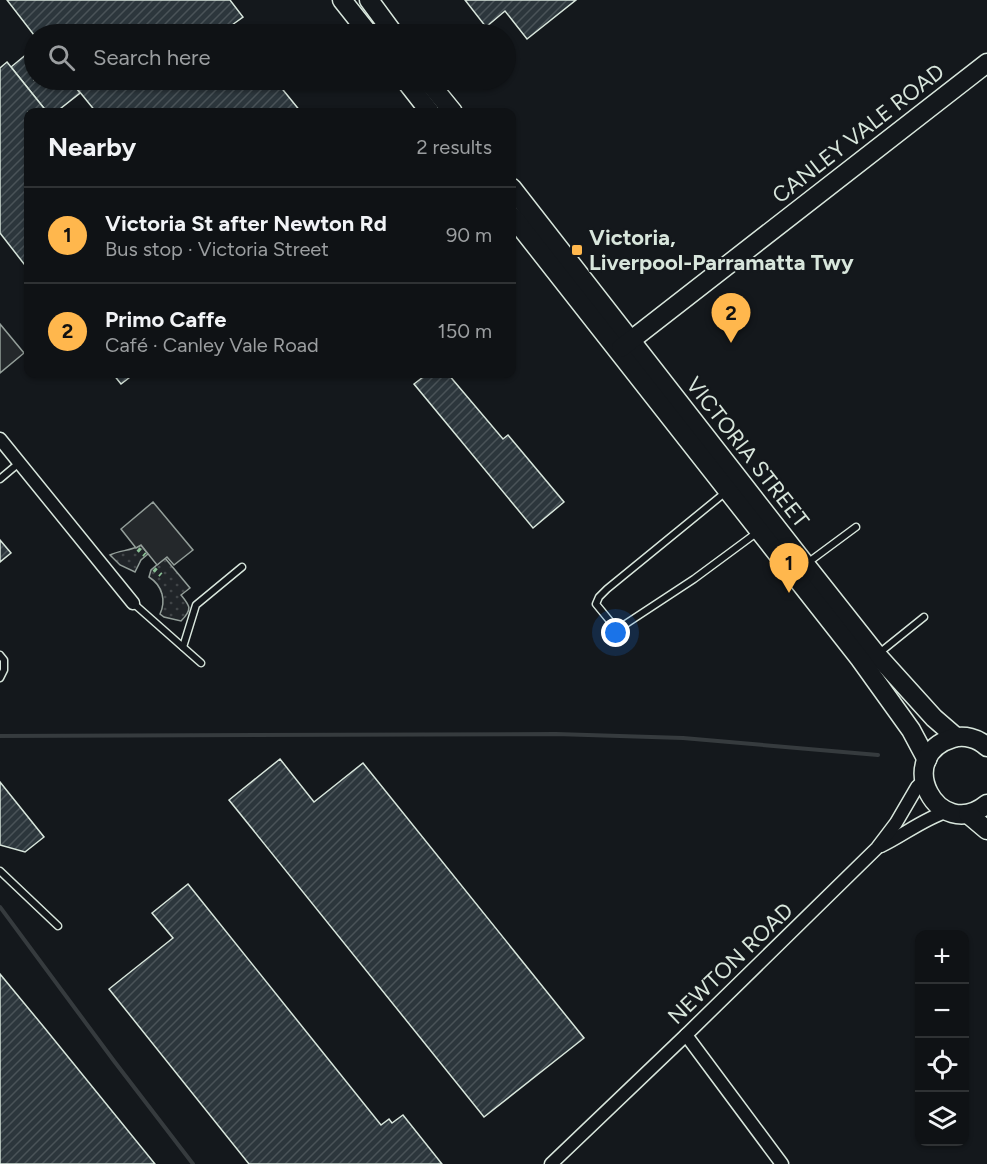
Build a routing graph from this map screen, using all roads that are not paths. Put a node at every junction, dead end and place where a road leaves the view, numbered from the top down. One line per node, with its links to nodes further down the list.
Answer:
1 (342, 0): 3 (main road)
2 (369, 0): 4 (main road)
3 (361, 24)
4 (387, 24)
5 (987, 63): 12 (main road, CANLEY VALE ROAD)
6 (413, 90): 8 (main road)
7 (435, 90): 9 (main road)
8 (427, 108)
9 (450, 108)
10 (516, 194): 12 (main road, VICTORIA STREET)
11 (516, 221): 12 (main road, VICTORIA STREET)
12 (624, 346): 16 (main road, VICTORIA STREET); 19 (main road, VICTORIA STREET)
13 (0, 439): 14 (street)
14 (19, 463): 15 (lane); 21 (street)
15 (0, 479)
16 (728, 491): 18 (main road, VICTORIA STREET); 18 (lane)
17 (856, 527): 19 (lane)
18 (759, 531): 31 (main road, VICTORIA STREET)
19 (805, 564): 25 (main road, VICTORIA STREET)
20 (242, 567): 23 (lane)
21 (133, 603): 23 (lane)
22 (924, 617): 25 (lane)
23 (183, 647): 26 (lane)
24 (0, 655): 27 (lane)
25 (878, 655): 29 (main road, VICTORIA STREET)
26 (201, 663)
27 (0, 678)
28 (987, 732): 29 (street)
29 (961, 737): 30 (main road, VICTORIA STREET); 31 (main road)
30 (987, 747)
31 (927, 760): 32 (main road)
32 (924, 780): 34 (main road); 37 (street, NEWTON ROAD)
33 (987, 804): 35 (main road)
34 (948, 811): 35 (main road); 37 (street)
35 (968, 814): 36 (main road)
36 (987, 830)
37 (877, 848): 40 (street, NEWTON ROAD)
38 (0, 871): 39 (lane)
39 (58, 926)
40 (686, 1035): 41 (street, NEWTON ROAD); 42 (street)
41 (551, 1164)
42 (782, 1164)

